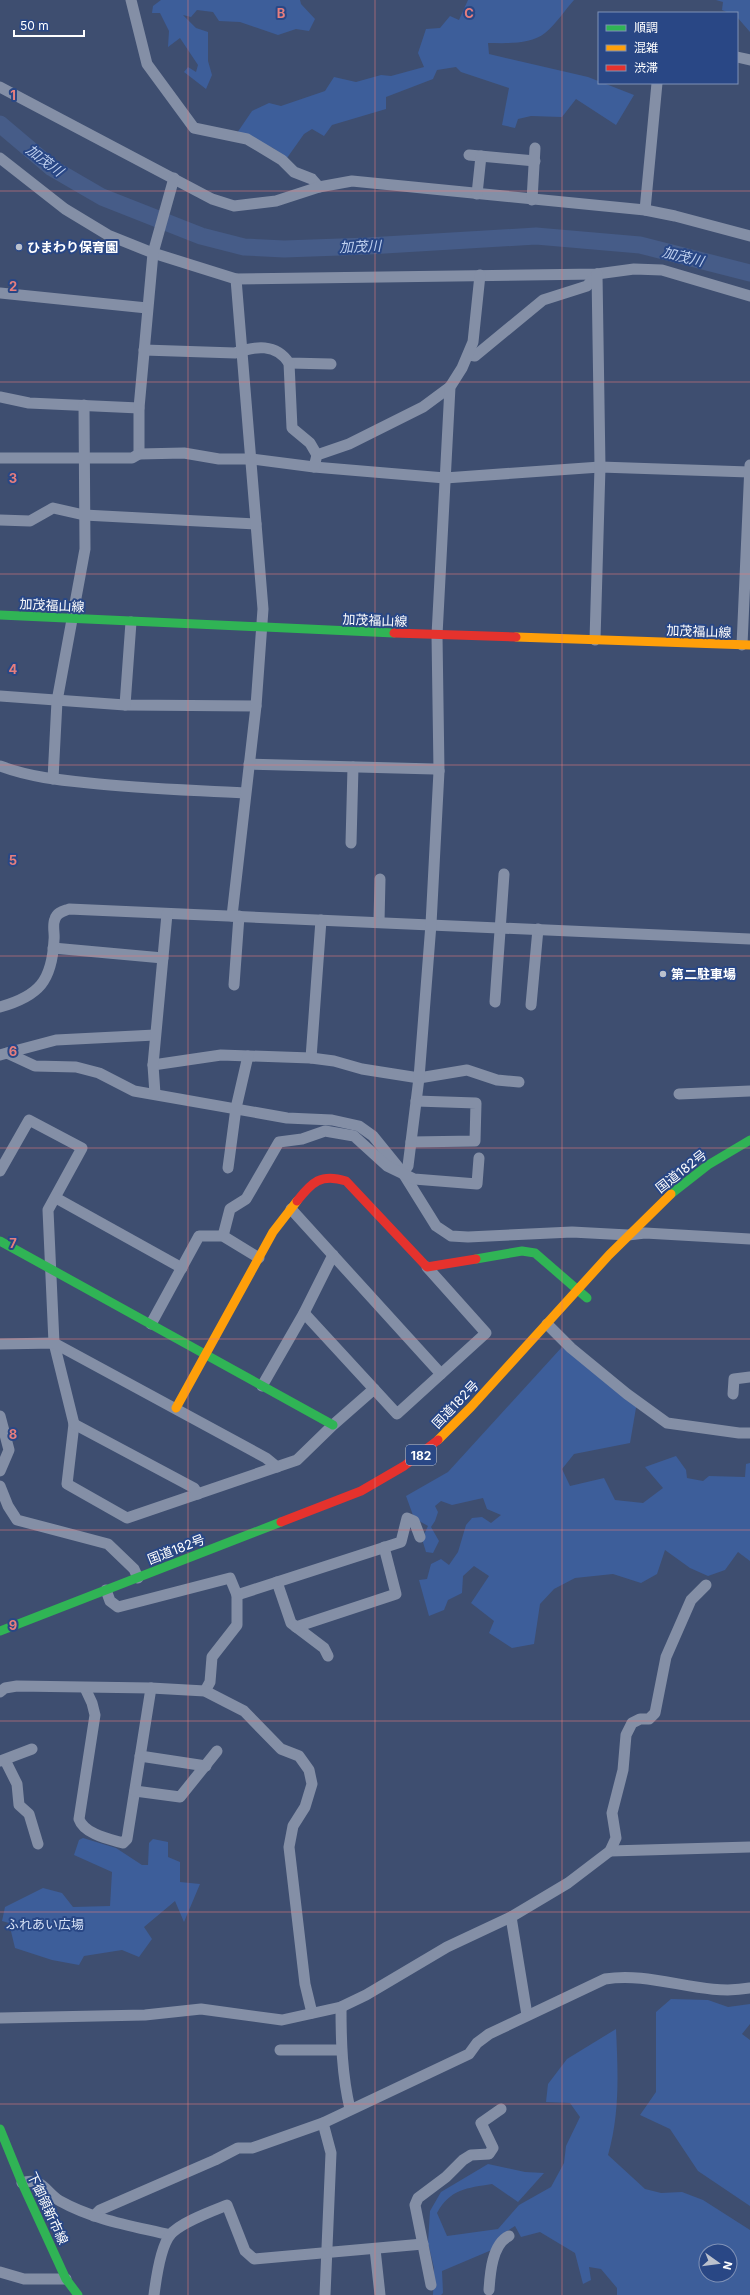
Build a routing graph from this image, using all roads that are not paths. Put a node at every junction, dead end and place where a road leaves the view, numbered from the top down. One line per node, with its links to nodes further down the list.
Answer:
1 (131, 0): 12 (street)
2 (738, 57): 3 (street)
3 (750, 60)
4 (657, 84): 15 (street)
5 (0, 88): 11 (street)
6 (535, 148): 10 (street)
7 (469, 155): 8 (street)
8 (481, 156): 10 (street); 13 (street)
9 (0, 158): 17 (street)
10 (535, 161): 14 (street)
11 (174, 178): 12 (street); 17 (street)
12 (320, 187): 13 (street)
13 (478, 194): 14 (street)
14 (532, 200): 15 (street)
15 (646, 210): 16 (street)
16 (750, 236)
17 (154, 251): 20 (street); 23 (street)
18 (597, 274): 19 (street); 22 (street); 26 (street); 39 (street)
19 (480, 276): 20 (street); 26 (street)
20 (236, 279): 25 (street)
21 (0, 293): 23 (street)
22 (750, 296)
23 (147, 308): 24 (street)
24 (144, 350): 25 (street); 32 (street)
25 (242, 350): 27 (street); 37 (street)
26 (469, 355): 29 (street)
27 (289, 363): 28 (street); 34 (street)
28 (331, 364)
29 (450, 387): 34 (street); 41 (street)
30 (0, 397): 31 (street)
31 (84, 405): 32 (street); 36 (street)
32 (139, 408): 33 (street)
33 (139, 454): 36 (street); 37 (street)
34 (317, 455): 38 (street)
35 (0, 458): 36 (street)
36 (83, 458): 42 (street)
37 (252, 459): 38 (street); 44 (street)
38 (314, 467): 41 (street)
39 (600, 467): 40 (street); 41 (street); 50 (street)
40 (749, 468): 51 (street)
41 (445, 478): 49 (street)
42 (84, 515): 43 (street); 44 (street); 46 (street)
43 (0, 520)
44 (256, 524): 48 (street)
45 (0, 615): 46 (main road, 加茂福山線)
46 (73, 619): 47 (main road, 加茂福山線); 53 (street)
47 (131, 622): 48 (main road, 加茂福山線); 54 (street)
48 (263, 628): 49 (main road, 加茂福山線); 55 (street)
49 (437, 635): 50 (main road, 加茂福山線); 59 (street)
50 (595, 640): 51 (main road, 加茂福山線)
51 (746, 645)
52 (0, 696): 53 (street)
53 (57, 701): 54 (street); 60 (street)
54 (125, 705): 55 (street)
55 (256, 706): 56 (street)
56 (249, 764): 58 (street); 61 (street)
57 (0, 766): 60 (street)
58 (353, 767): 59 (street); 62 (street)
59 (439, 771): 69 (street)
60 (53, 779): 61 (street)
61 (245, 793): 66 (street)
62 (351, 843)
63 (504, 874): 70 (street)
64 (380, 879): 68 (street)
65 (167, 914): 66 (street); 73 (street); 74 (street)
66 (235, 916): 67 (street); 75 (street)
67 (321, 920): 68 (street); 82 (street)
68 (379, 922): 69 (street)
69 (431, 924): 70 (street); 84 (street)
70 (501, 927): 71 (street); 76 (street)
71 (538, 929): 72 (street); 77 (street)
72 (750, 939)
73 (54, 948): 74 (street); 78 (street)
74 (163, 958): 79 (street)
75 (234, 985)
76 (495, 1002)
77 (531, 1005)
78 (0, 1007)
79 (156, 1035): 80 (street); 83 (street)
80 (3, 1054): 87 (street)
81 (248, 1056): 82 (street); 83 (street); 90 (street)
82 (311, 1058): 84 (street)
83 (152, 1065): 87 (street)
84 (419, 1078): 85 (street); 89 (street)
85 (519, 1082)
86 (750, 1091): 88 (street)
87 (155, 1094): 90 (street)
88 (678, 1094)
89 (416, 1101): 92 (street); 92 (street)
90 (236, 1108): 95 (street); 96 (street)
91 (750, 1140): 101 (main road, 国道182号 / 182)
92 (411, 1142): 96 (street)
93 (479, 1158): 96 (street)
94 (1, 1165): 97 (street)
95 (228, 1168)
96 (403, 1173): 101 (street); 102 (street)
97 (56, 1198): 109 (street); 110 (street)
98 (291, 1209): 106 (street); 107 (main road); 108 (main road)
99 (655, 1224): 100 (main road)
100 (644, 1233): 101 (street); 103 (street); 105 (main road)
101 (628, 1235): 111 (main road, 国道182号 / 182)
102 (223, 1236): 107 (street); 110 (street)
103 (750, 1239)
104 (0, 1241): 109 (main road)
105 (634, 1245)
106 (333, 1255): 113 (street); 119 (street)
107 (259, 1258): 118 (main road)
108 (427, 1267): 111 (main road); 119 (street)
109 (51, 1268): 114 (main road); 116 (street)
110 (182, 1268): 114 (street)
111 (577, 1291): 112 (main road); 115 (main road, 国道182号 / 182)
112 (587, 1298)
113 (304, 1313): 121 (street); 122 (street)
114 (151, 1324): 118 (main road)
115 (547, 1324): 128 (street); 135 (main road, 国道182号 / 182)
116 (54, 1343): 117 (street); 124 (street); 126 (street)
117 (0, 1344)
118 (206, 1354): 121 (main road); 124 (main road)
119 (441, 1374): 122 (street)
120 (750, 1377): 123 (street)
121 (262, 1386): 127 (main road)
122 (374, 1389): 127 (street)
123 (733, 1394)
124 (176, 1408): 129 (street)
125 (0, 1416): 130 (street)
126 (74, 1424): 132 (street); 132 (street)
127 (333, 1425): 129 (street)
128 (750, 1433)
129 (277, 1467): 132 (street)
130 (0, 1471)
131 (0, 1486): 135 (street)
132 (198, 1494)
133 (420, 1537): 134 (street)
134 (384, 1547): 136 (street); 142 (street)
135 (138, 1578): 138 (main road, 国道182号 / 182)
136 (277, 1582): 140 (street); 142 (street)
137 (706, 1585): 157 (street)
138 (106, 1590): 141 (street); 143 (main road, 国道182号 / 182)
139 (124, 1595): 141 (main road)
140 (237, 1595): 141 (street); 147 (street)
141 (107, 1602)
142 (296, 1627): 144 (street)
143 (0, 1631)
144 (328, 1656)
145 (85, 1688): 146 (street); 148 (street); 154 (street)
146 (151, 1688): 147 (street); 151 (street)
147 (205, 1691): 161 (street)
148 (0, 1692)
149 (32, 1749): 152 (street)
150 (217, 1752): 153 (street)
151 (140, 1756): 153 (street); 154 (street)
152 (2, 1760): 155 (street)
153 (206, 1766): 154 (street)
154 (135, 1791)
155 (38, 1844)
156 (750, 1847): 157 (street)
157 (610, 1852): 158 (street)
158 (511, 1917): 160 (street); 162 (street)
159 (750, 1988): 162 (street)
160 (341, 2007): 161 (street); 165 (street)
161 (312, 2013): 163 (street)
162 (527, 2015): 166 (street)
163 (0, 2018)
164 (280, 2050): 165 (street)
165 (341, 2050): 166 (street)
166 (350, 2110): 168 (street)
167 (502, 2110): 174 (street)
168 (323, 2123): 171 (street); 176 (street)
169 (0, 2129): 170 (main road, 下御領新市線)
170 (22, 2183): 171 (street); 178 (main road, 下御領新市線)
171 (94, 2216): 172 (street)
172 (170, 2235): 176 (street); 182 (street)
173 (509, 2236): 180 (street)
174 (423, 2244): 175 (street); 179 (street)
175 (375, 2249): 176 (street); 184 (street)
176 (327, 2254): 183 (street)
177 (0, 2272): 178 (street)
178 (66, 2279): 181 (main road, 下御領新市線)
179 (431, 2284)
180 (488, 2294)
181 (78, 2295)
182 (154, 2295)
183 (325, 2295)
184 (380, 2295)

